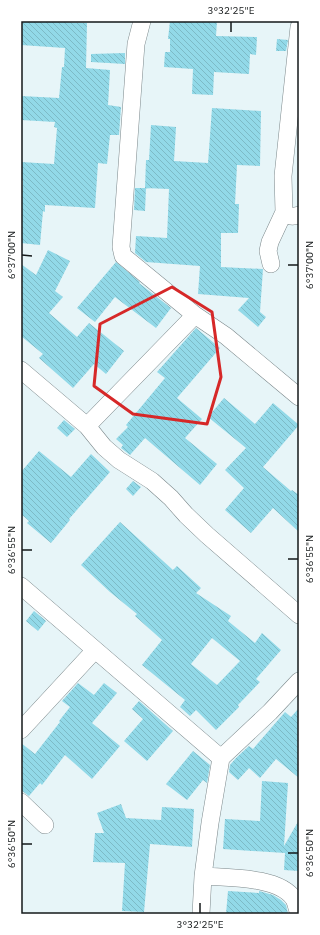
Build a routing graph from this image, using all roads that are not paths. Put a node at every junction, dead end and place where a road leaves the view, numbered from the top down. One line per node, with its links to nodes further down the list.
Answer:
1 (142, 21): 5 (street)
2 (299, 27): 3 (street)
3 (292, 214): 4 (street)
4 (271, 264)
5 (195, 315): 7 (street); 8 (street)
6 (21, 370): 8 (street)
7 (299, 397)
8 (87, 426): 10 (street)
9 (21, 586): 11 (street)
10 (299, 615)
11 (95, 650): 13 (street); 14 (street)
12 (299, 681): 14 (street)
13 (21, 730)
14 (221, 758): 17 (street)
15 (21, 802): 16 (street)
16 (45, 825)
17 (203, 876): 18 (street); 19 (street)
18 (201, 914)
19 (299, 914)

